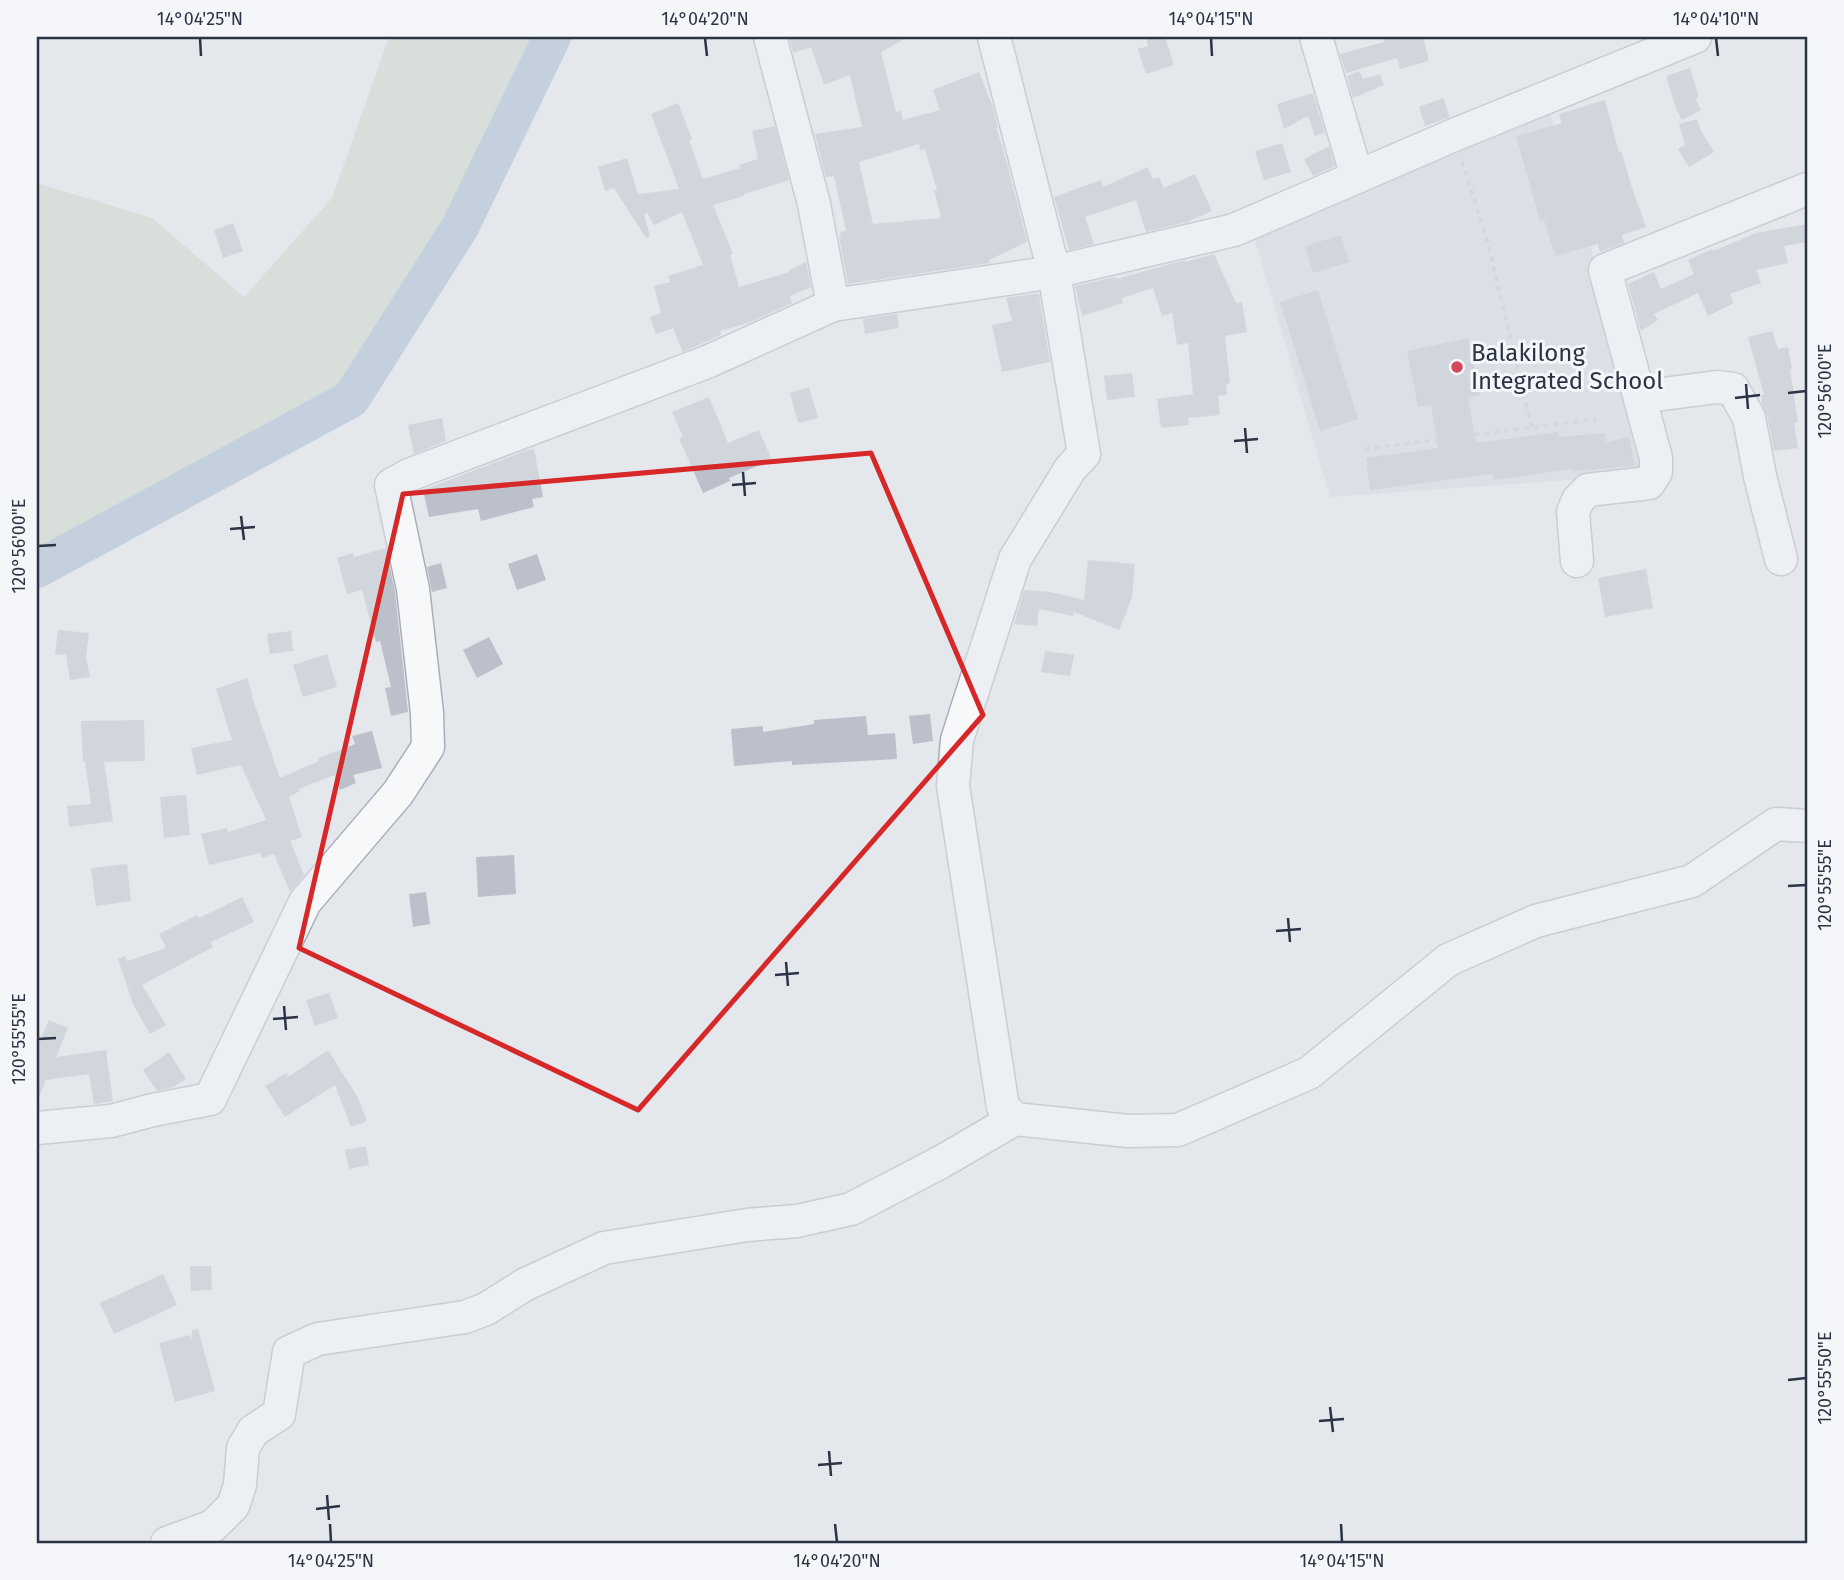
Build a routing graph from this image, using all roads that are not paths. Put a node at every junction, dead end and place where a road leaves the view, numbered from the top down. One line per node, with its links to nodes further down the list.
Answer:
1 (770, 37): 8 (street)
2 (993, 37): 7 (street)
3 (1316, 37): 5 (street)
4 (1695, 37): 5 (street)
5 (1357, 177): 7 (street)
6 (1807, 189): 9 (street)
7 (1054, 272): 8 (street); 13 (street)
8 (833, 305): 14 (street)
9 (1640, 397): 10 (street); 11 (street)
10 (1781, 559)
11 (1577, 561)
12 (1807, 826): 13 (street)
13 (1015, 1119): 15 (street)
14 (37, 1128)
15 (167, 1543)

